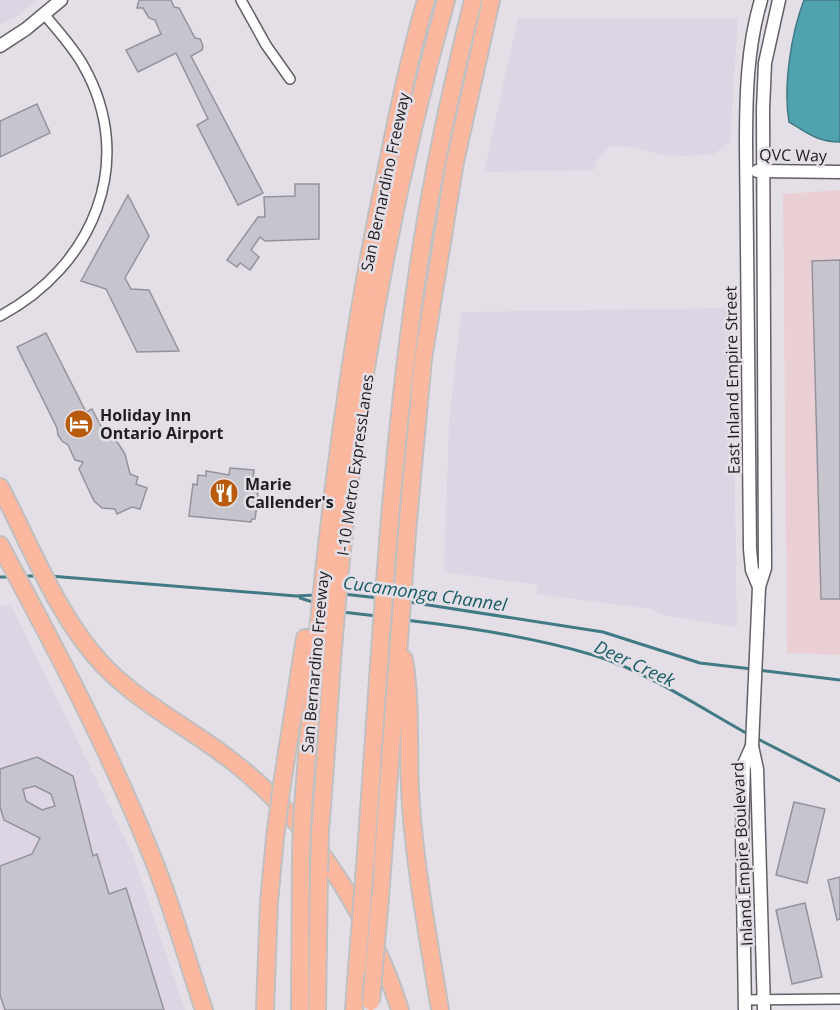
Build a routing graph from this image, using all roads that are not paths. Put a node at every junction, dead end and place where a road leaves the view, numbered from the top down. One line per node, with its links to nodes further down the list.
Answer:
1 (61, 0): 9 (main road)
2 (241, 0): 11 (street)
3 (426, 0): 19 (highway, San Bernardino Freeway)
4 (446, 0): 29 (highway, I-10 Metro ExpressLanes, bridge)
5 (473, 0): 30 (highway, bridge)
6 (491, 0): 20 (highway)
7 (761, 0): 12 (main road)
8 (779, 0): 13 (main road)
9 (44, 14): 10 (main road); 15 (street)
10 (0, 46)
11 (290, 79)
12 (746, 171): 13 (main road, QVC Way); 18 (main road, East Inland Empire Street)
13 (764, 171): 14 (main road, QVC Way); 18 (main road, East Inland Empire Street)
14 (840, 172)
15 (0, 316)
16 (0, 487): 31 (highway)
17 (3, 550): 26 (highway)
18 (759, 587): 21 (main road, East Inland Empire Street)
19 (312, 620): 27 (highway, bridge); 28 (highway, San Bernardino Freeway, bridge)
20 (400, 632): 25 (highway, bridge); 32 (highway)
21 (752, 746): 23 (main road, Inland Empire Boulevard); 24 (main road, Inland Empire Boulevard)
22 (840, 999): 24 (street)
23 (745, 1005): 24 (street)
24 (764, 1005)
25 (371, 1006)
26 (204, 1010)
27 (265, 1010)
28 (300, 1010)
29 (316, 1010)
30 (354, 1010)
31 (400, 1010)
32 (440, 1010)

